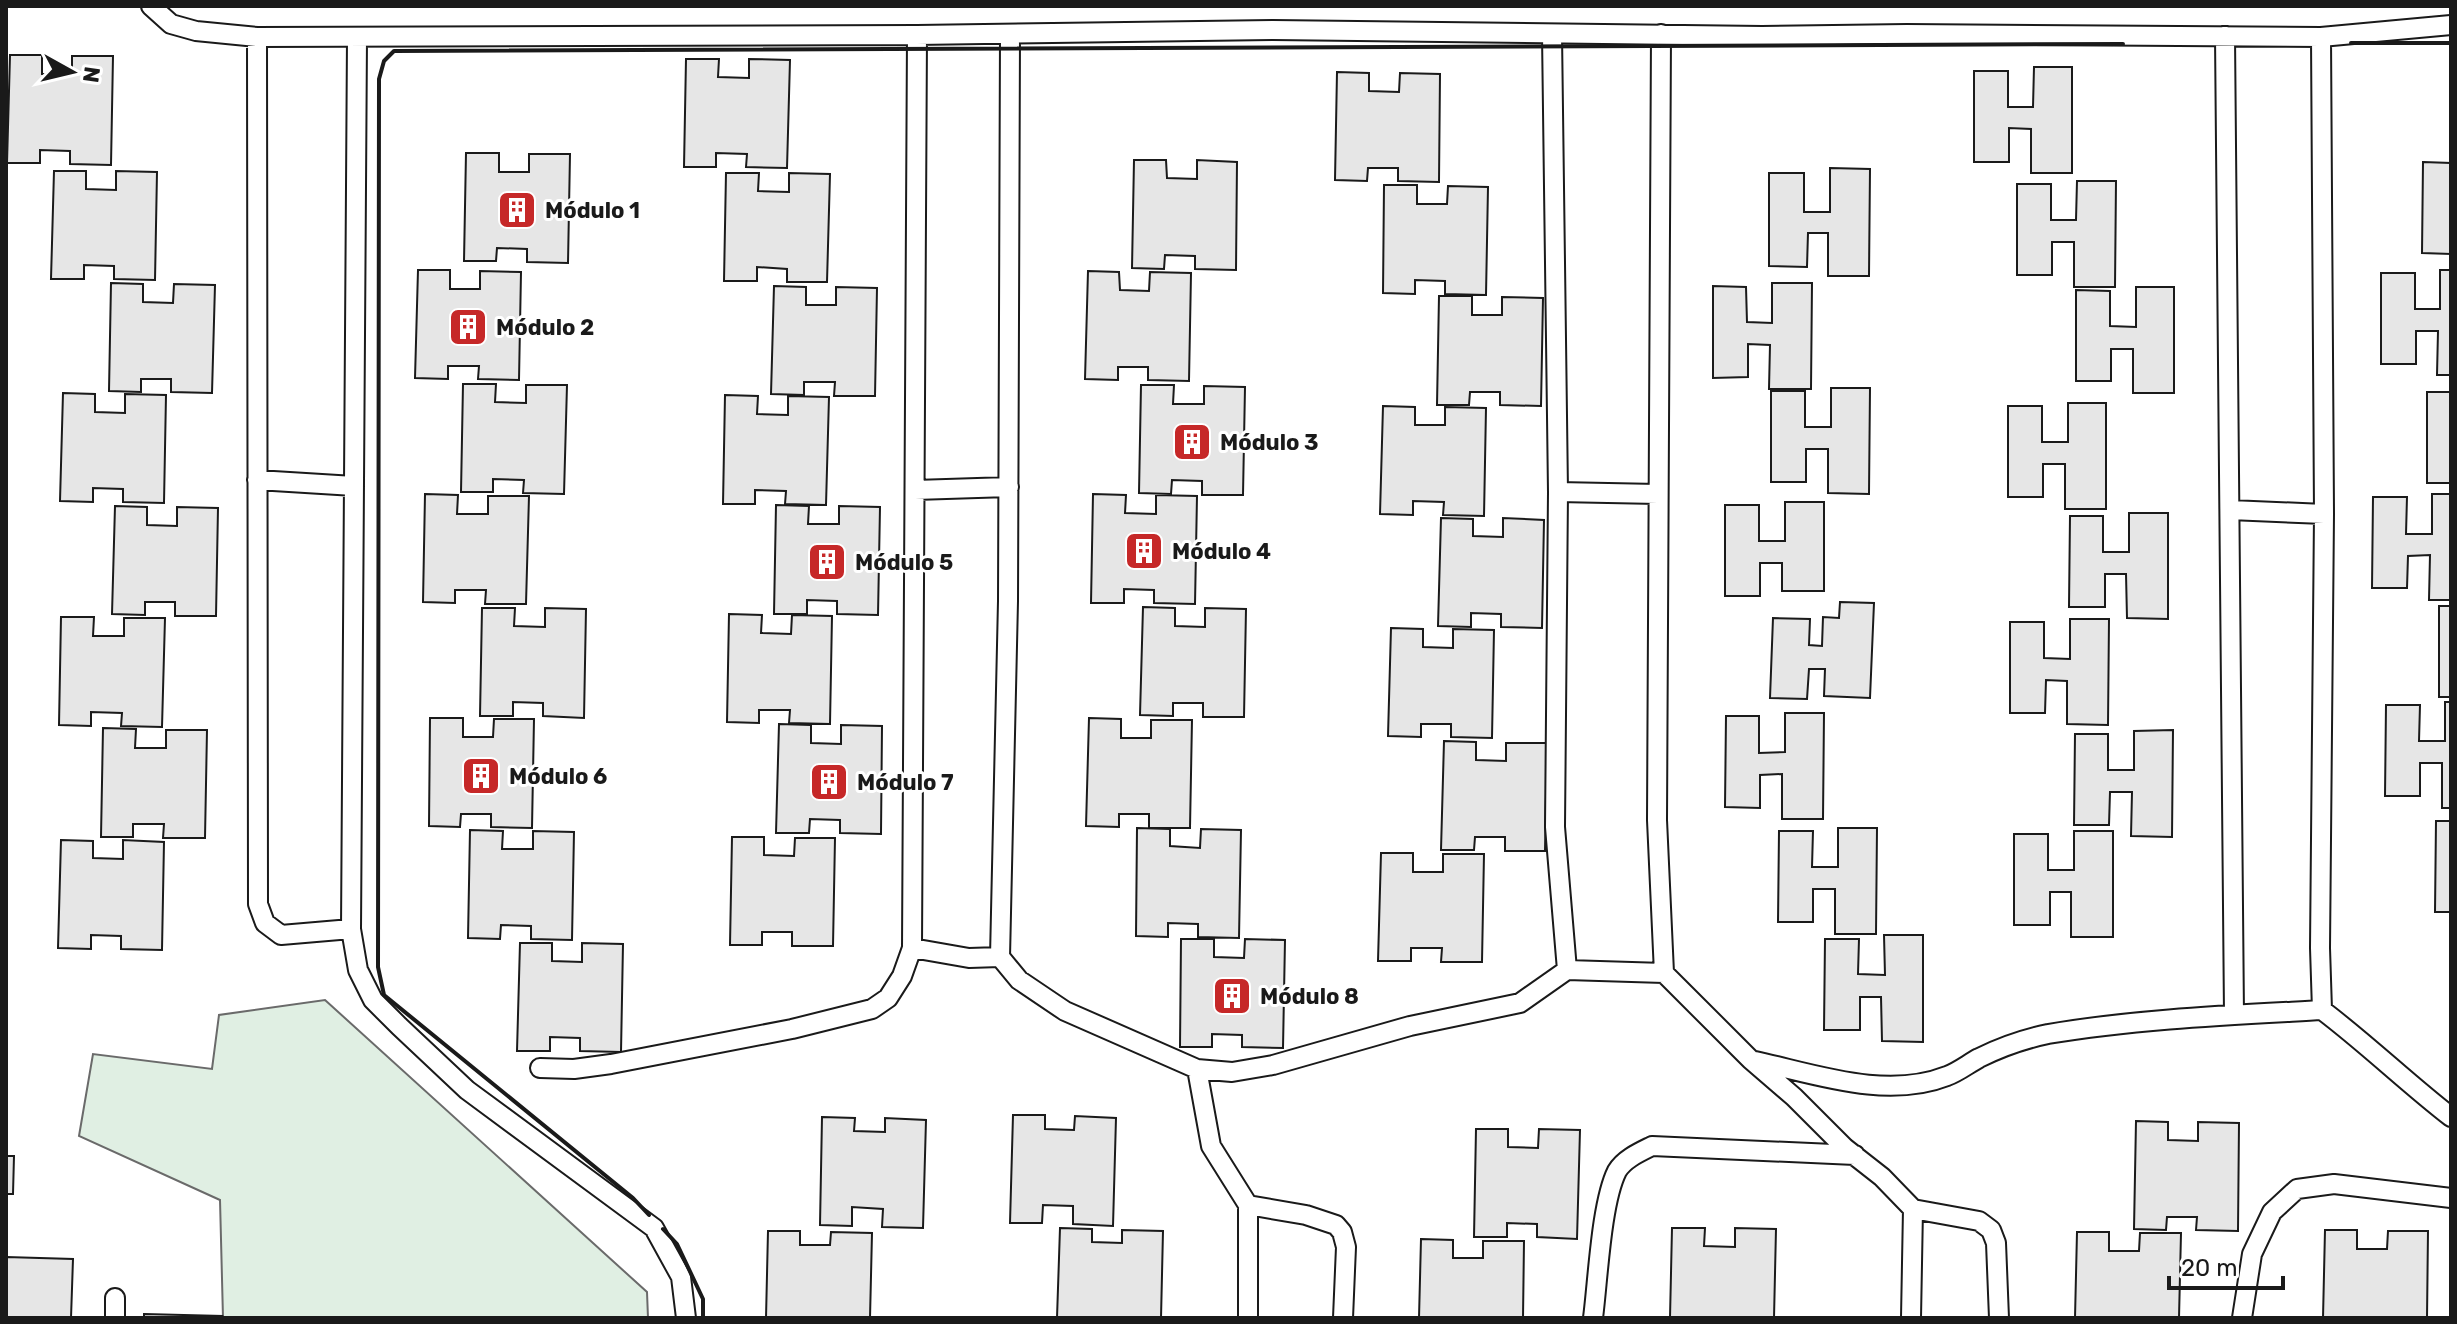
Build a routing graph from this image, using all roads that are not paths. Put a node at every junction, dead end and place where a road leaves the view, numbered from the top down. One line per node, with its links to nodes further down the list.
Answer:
1 (151, 6): 8 (lane)
2 (2451, 25): 9 (lane)
3 (1010, 34): 4 (lane); 6 (lane); 13 (lane)
4 (1552, 34): 5 (lane); 15 (lane)
5 (1661, 34): 7 (lane); 16 (lane)
6 (917, 35): 10 (lane); 14 (lane)
7 (2225, 36): 9 (lane); 17 (lane)
8 (257, 37): 10 (lane); 11 (lane)
9 (2321, 37): 18 (lane)
10 (357, 38): 12 (lane)
11 (257, 480): 12 (lane); 19 (lane)
12 (354, 486): 19 (lane)
13 (1009, 487): 14 (lane); 21 (lane)
14 (915, 490): 20 (lane)
15 (1558, 492): 16 (lane); 22 (lane)
16 (1658, 494): 23 (lane)
17 (2230, 510): 18 (lane); 25 (lane)
18 (2324, 514): 24 (lane)
19 (351, 929): 36 (lane)
20 (912, 948): 21 (lane); 27 (lane)
21 (1000, 957): 28 (lane)
22 (1567, 970): 23 (lane); 28 (lane)
23 (1664, 973): 26 (lane)
24 (2322, 1010): 25 (lane); 29 (lane)
25 (2234, 1015): 26 (lane)
26 (1751, 1060): 30 (lane)
27 (540, 1068)
28 (1197, 1069): 32 (lane)
29 (2451, 1117)
30 (1855, 1155): 33 (lane); 39 (lane)
31 (2451, 1198): 42 (lane)
32 (1248, 1205): 37 (lane); 38 (lane)
33 (1913, 1209): 40 (lane); 41 (lane)
34 (115, 1298): 35 (lane)
35 (115, 1318)
36 (686, 1318)
37 (1248, 1318)
38 (1343, 1318)
39 (1593, 1318)
40 (1911, 1318)
41 (1999, 1318)
42 (2242, 1318)

